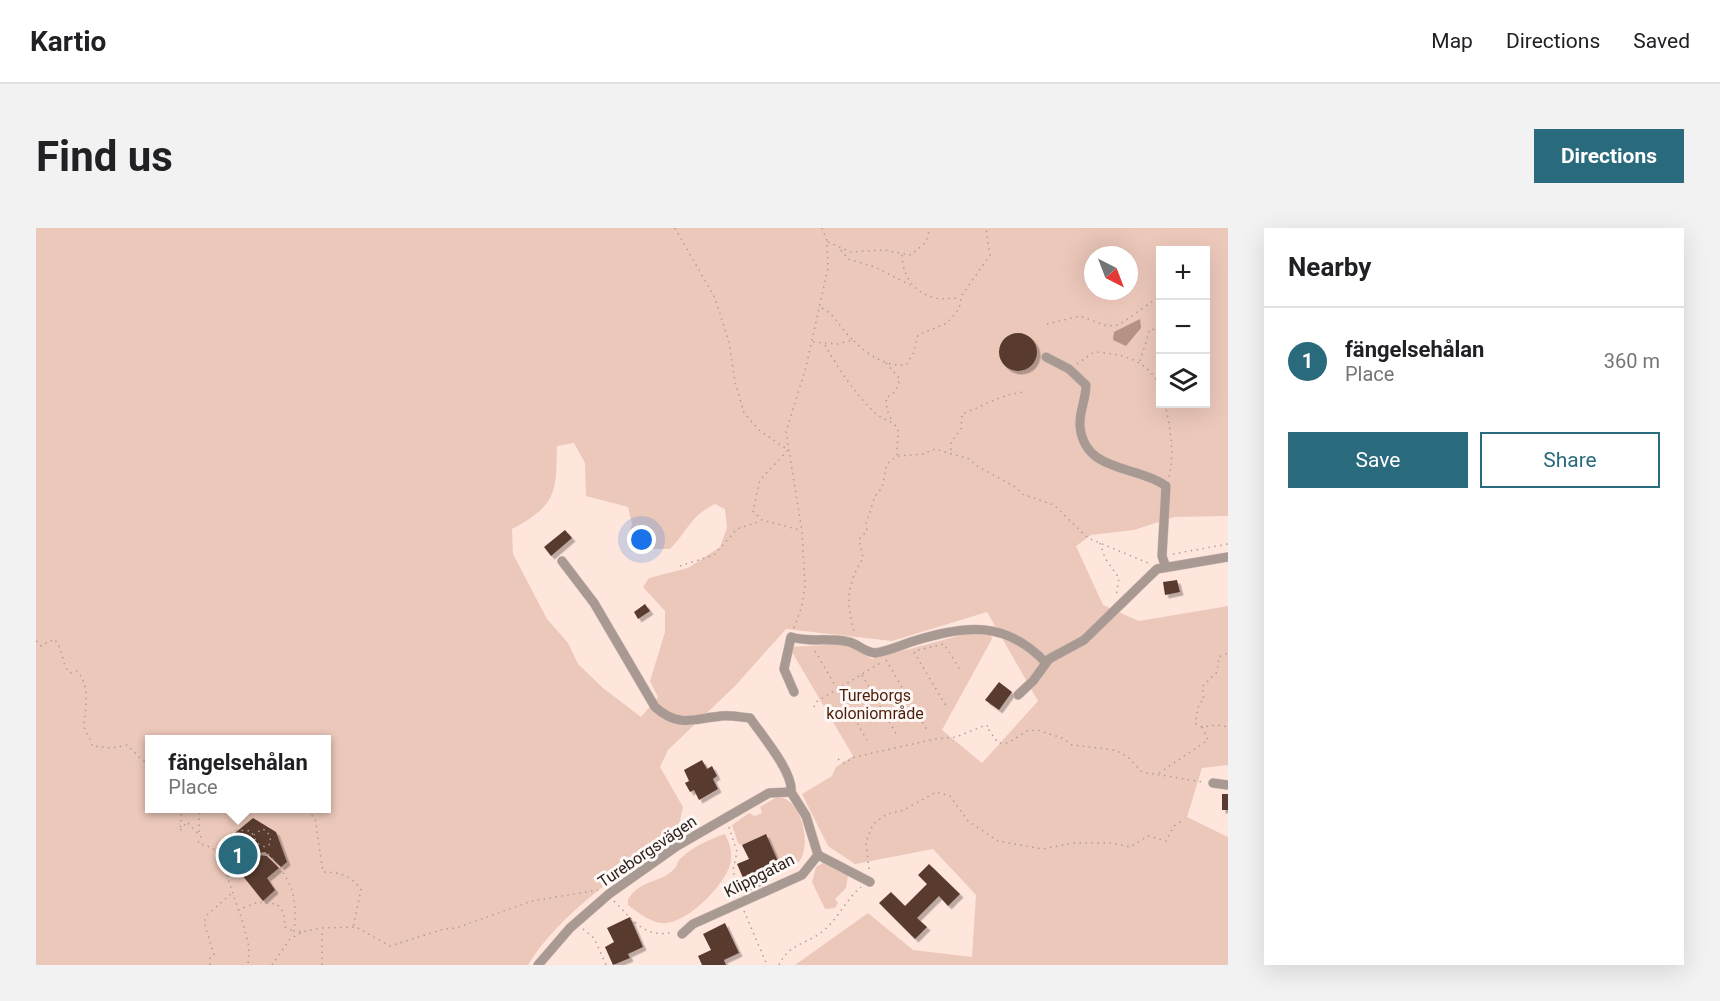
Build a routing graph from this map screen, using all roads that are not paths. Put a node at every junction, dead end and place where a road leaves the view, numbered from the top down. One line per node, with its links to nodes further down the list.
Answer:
1 (1047, 357): 4 (street)
2 (1228, 556): 4 (street)
3 (562, 561): 10 (street, Klippgatan)
4 (1163, 561): 5 (street)
5 (1046, 663): 6 (street); 7 (street)
6 (794, 692)
7 (1018, 695)
8 (1213, 783): 9 (street)
9 (1228, 785)
10 (791, 792): 11 (street, Klippgatan); 14 (street, Tureborgsvägen)
11 (818, 855): 12 (street); 13 (street, Klippgatan)
12 (870, 882)
13 (680, 932)
14 (538, 965)

